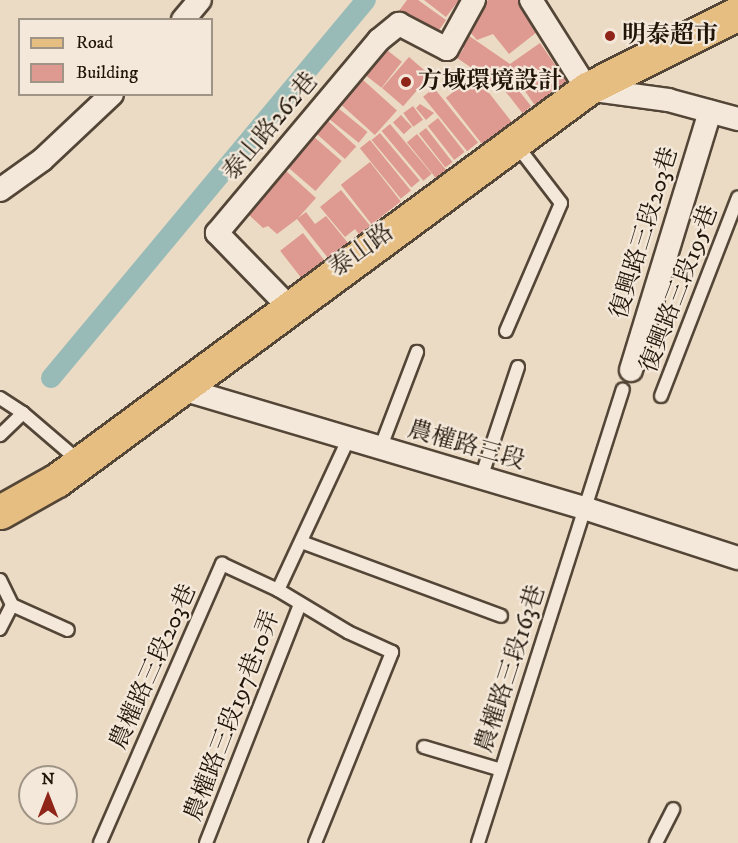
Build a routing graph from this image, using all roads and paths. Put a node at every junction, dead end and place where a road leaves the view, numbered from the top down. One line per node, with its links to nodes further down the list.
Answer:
1 (200, 0): 5 (street)
2 (474, 0): 13 (street, 泰山路262巷)
3 (531, 0): 6 (street)
4 (738, 13): 6 (main road, 泰山路)
5 (185, 18)
6 (587, 89): 8 (street); 10 (main road, 泰山路)
7 (110, 96): 11 (street)
8 (710, 112): 9 (street); 17 (street, 復興路三段203巷)
9 (738, 119)
10 (513, 140): 13 (main road, 泰山路); 14 (lane)
11 (0, 190)
12 (738, 197): 19 (lane, 復興路三段195巷)
13 (288, 306): 18 (main road, 泰山路)
14 (506, 331)
15 (417, 352): 24 (lane)
16 (518, 367): 26 (lane)
17 (627, 380): 27 (lane, 農權路三段163巷)
18 (179, 388): 23 (street, 農權路三段); 25 (main road, 泰山路)
19 (661, 396)
20 (0, 398): 21 (lane)
21 (22, 413): 22 (lane); 25 (lane)
22 (0, 435)
23 (348, 440): 24 (street, 農權路三段); 29 (lane)
24 (380, 449): 26 (street, 農權路三段)
25 (80, 462): 28 (main road, 泰山路)
26 (481, 478): 27 (street, 農權路三段)
27 (584, 508): 30 (street, 農權路三段); 39 (lane, 農權路三段163巷)
28 (0, 512)
29 (304, 543): 32 (lane); 35 (lane)
30 (738, 558)
31 (0, 580): 34 (lane)
32 (278, 590): 33 (lane); 41 (lane, 農權路三段203巷)
33 (300, 604): 42 (lane, 農權路三段197巷10弄); 43 (lane)
34 (12, 605): 36 (lane); 37 (lane)
35 (501, 616)
36 (0, 629)
37 (68, 630)
38 (424, 747): 39 (lane)
39 (501, 770): 44 (lane, 農權路三段163巷)
40 (673, 809): 45 (lane)
41 (100, 843)
42 (206, 843)
43 (315, 843)
44 (478, 843)
45 (656, 843)

